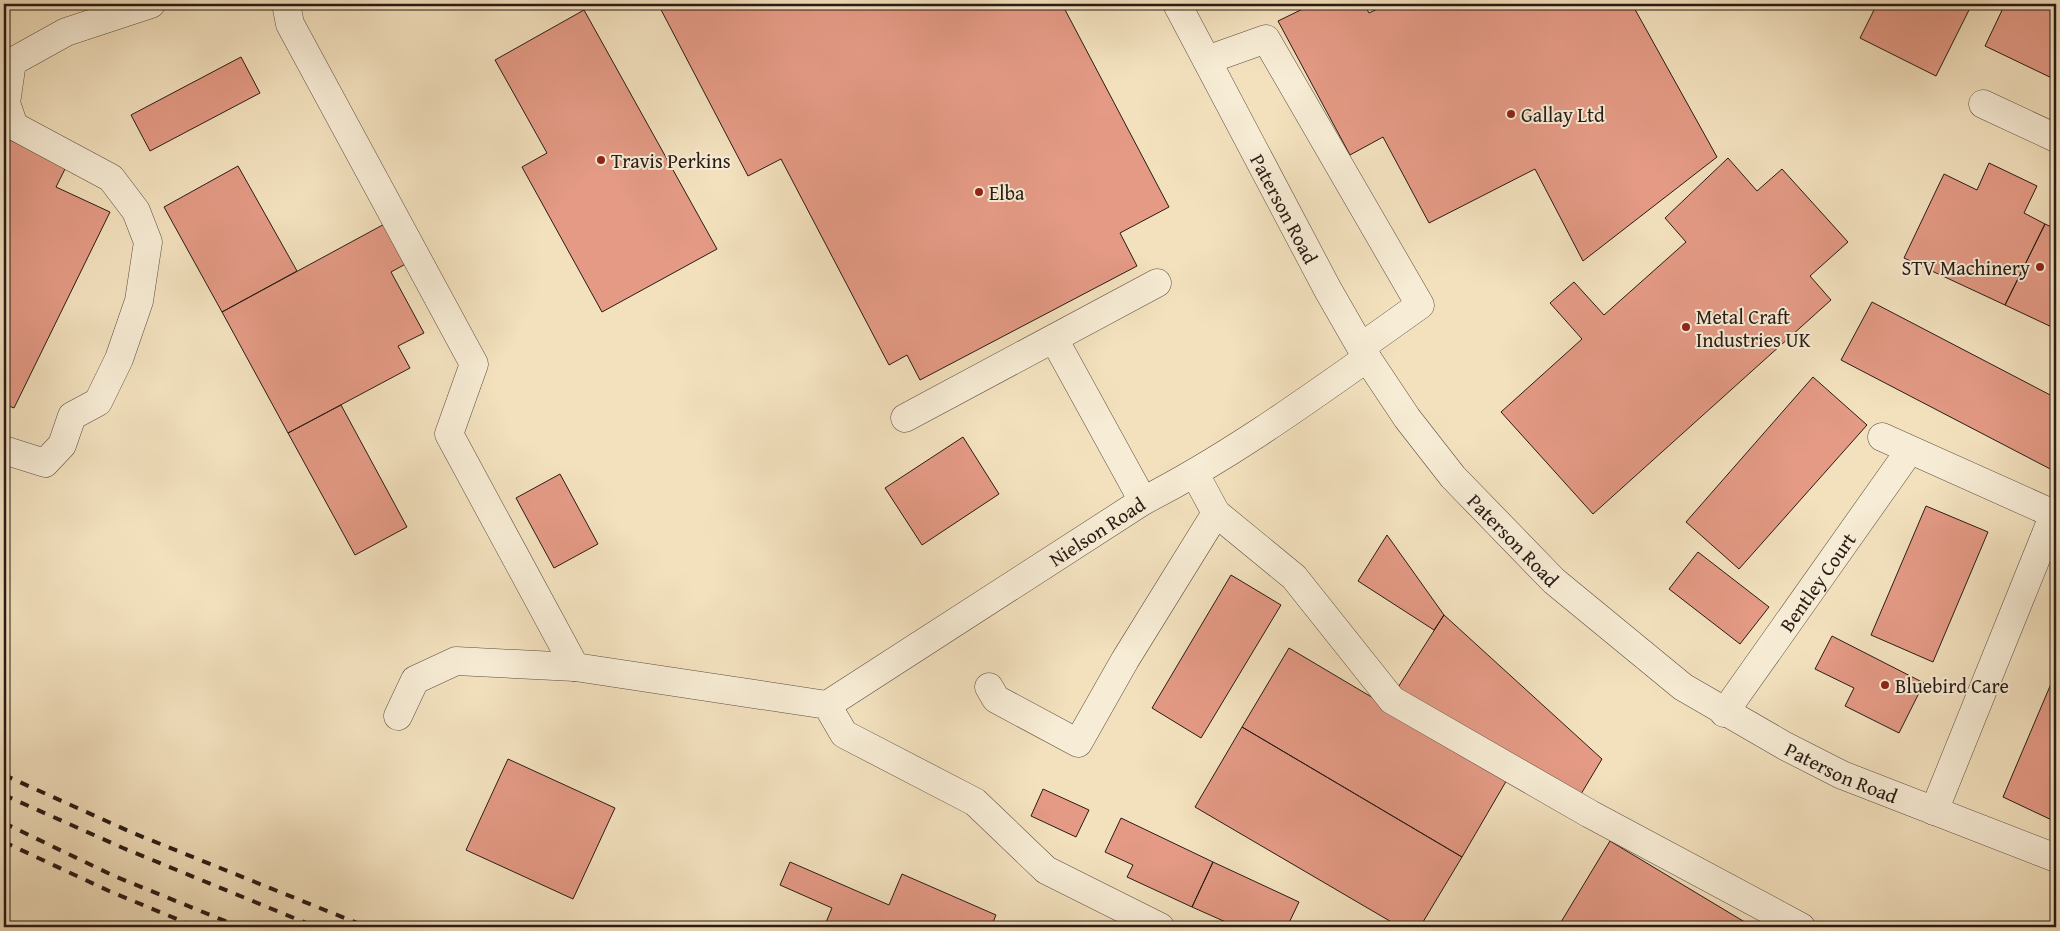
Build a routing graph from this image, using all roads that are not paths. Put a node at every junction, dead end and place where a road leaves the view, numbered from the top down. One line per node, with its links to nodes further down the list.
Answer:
1 (151, 4): 12 (street)
2 (286, 4): 18 (street)
3 (1177, 4): 4 (street, Paterson Road)
4 (1207, 60): 9 (street, Paterson Road); 9 (street, Nielson Road)
5 (1983, 104): 6 (street)
6 (2056, 138)
7 (1157, 283): 8 (street)
8 (1054, 339): 10 (street); 15 (street)
9 (1364, 352): 14 (street, Nielson Road); 21 (street, Paterson Road)
10 (905, 418)
11 (1882, 437): 13 (street)
12 (4, 450)
13 (1910, 450): 17 (street); 21 (street, Bentley Court)
14 (1195, 474): 15 (street, Nielson Road); 16 (street)
15 (1143, 501): 20 (street, Nielson Road)
16 (1216, 513): 19 (street); 26 (street)
17 (2055, 514): 23 (street)
18 (575, 667): 20 (street); 22 (street)
19 (990, 687)
20 (827, 705): 25 (street)
21 (1724, 713): 23 (street, Paterson Road)
22 (398, 716)
23 (1934, 811): 24 (street, Paterson Road)
24 (2056, 858)
25 (1160, 927)
26 (1801, 927)

